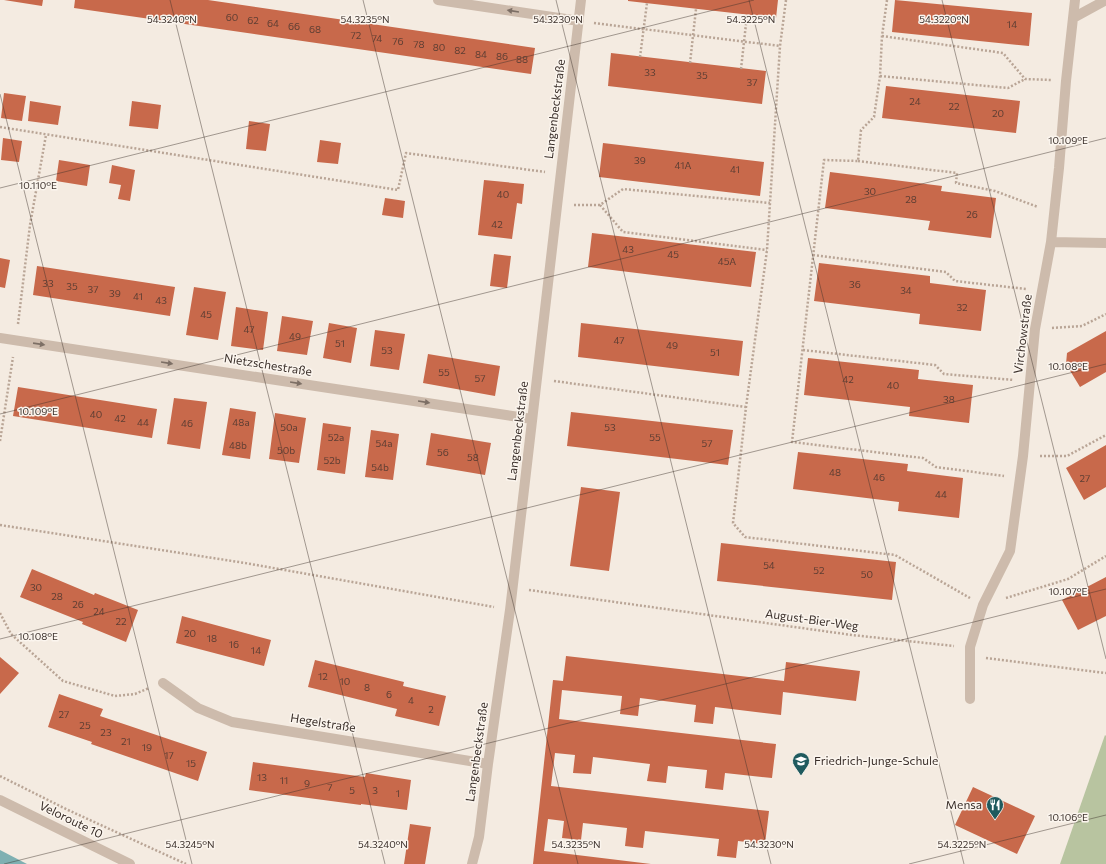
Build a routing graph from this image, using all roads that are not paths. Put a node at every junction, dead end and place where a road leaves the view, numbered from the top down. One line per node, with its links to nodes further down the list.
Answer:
1 (438, 0): 6 (street, one-way to 1)
2 (581, 0): 6 (street, Langenbeckstraße)
3 (1075, 0): 5 (street, Virchowstraße)
4 (1106, 0): 5 (street)
5 (1073, 18): 7 (street, Virchowstraße)
6 (579, 21): 10 (street, Langenbeckstraße)
7 (1052, 242): 8 (street); 12 (street, Virchowstraße)
8 (1106, 243)
9 (0, 338): 10 (street, Nietzschestraße, one-way to 10)
10 (532, 420): 13 (street, Langenbeckstraße)
11 (163, 683): 13 (street, Hegelstraße)
12 (970, 699)
13 (488, 764): 16 (street, Langenbeckstraße)
14 (0, 800): 15 (street, Veloroute 10)
15 (130, 864)
16 (472, 864)

